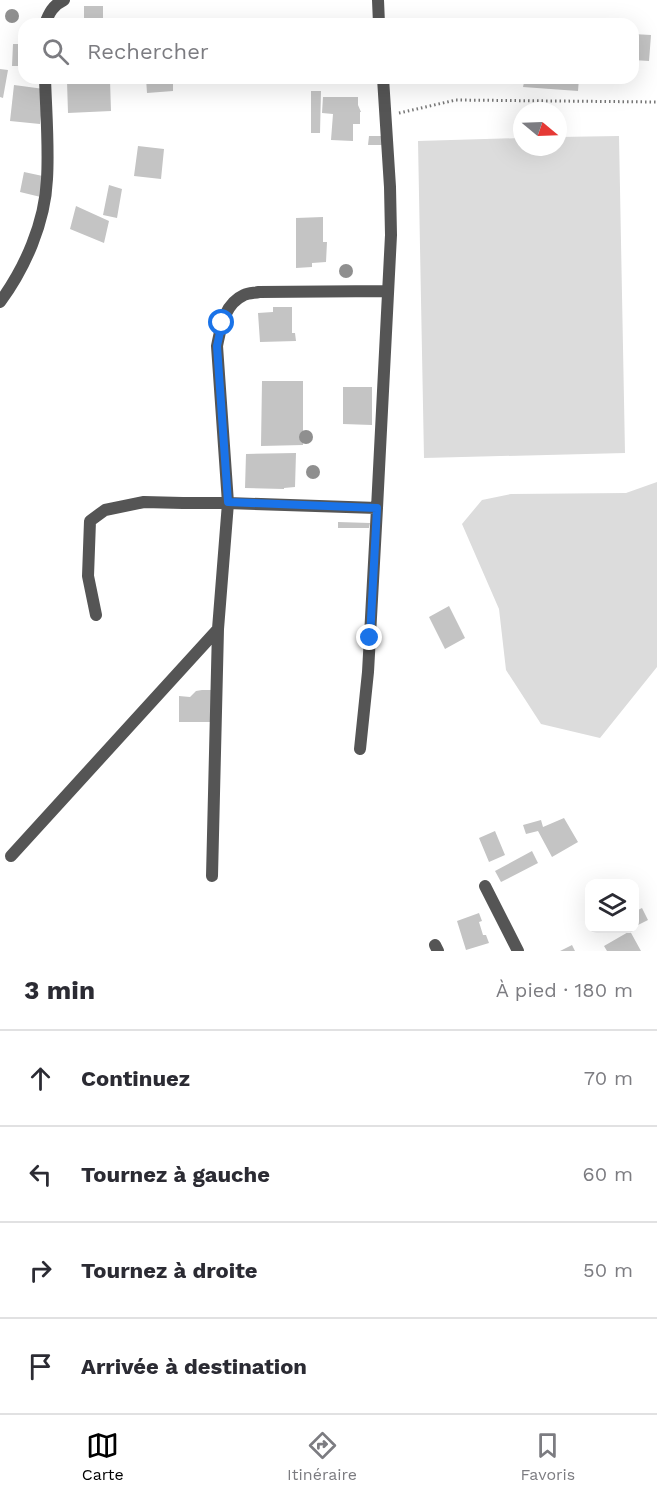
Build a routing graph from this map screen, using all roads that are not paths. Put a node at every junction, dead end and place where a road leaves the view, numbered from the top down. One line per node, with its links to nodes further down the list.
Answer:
1 (64, 0): 3 (street)
2 (378, 0): 4 (street)
3 (47, 18)
4 (379, 18)
5 (45, 84): 8 (street)
6 (383, 84): 7 (street)
7 (388, 291): 9 (street); 10 (street)
8 (0, 302)
9 (228, 502): 10 (street); 11 (street); 12 (street)
10 (377, 508): 13 (street)
11 (96, 615)
12 (218, 629): 14 (street); 15 (street)
13 (360, 749)
14 (11, 856)
15 (212, 876)
16 (485, 886): 17 (street)
17 (518, 951)

